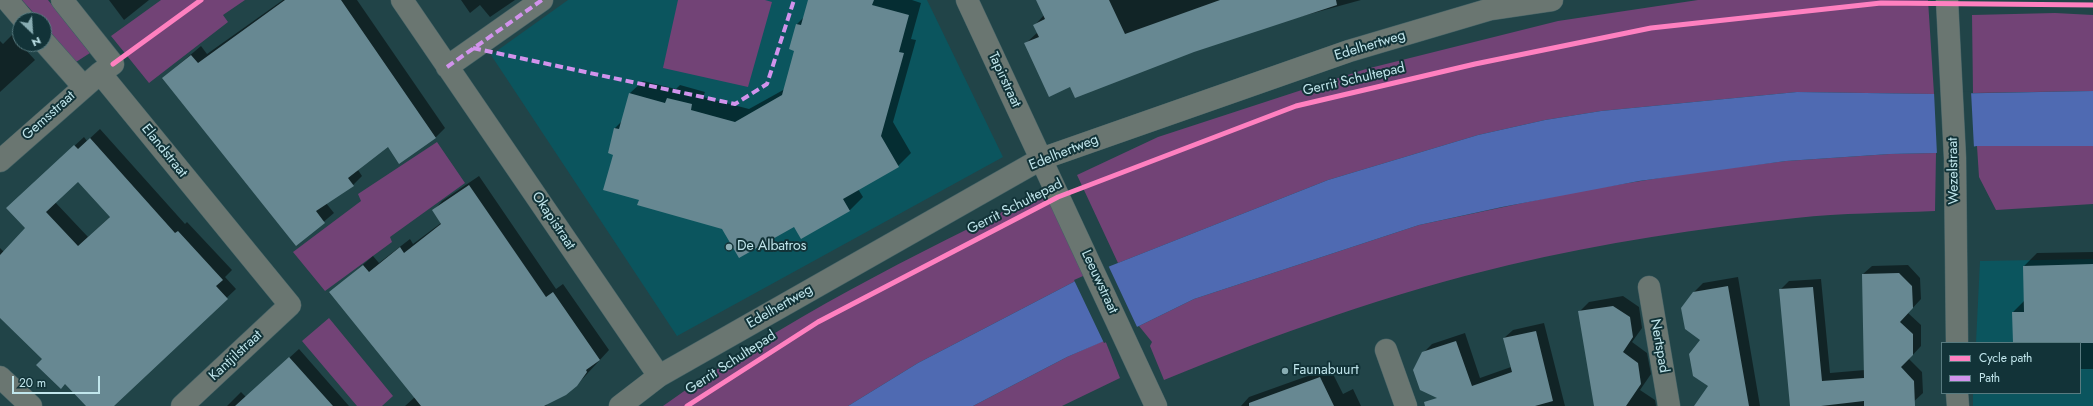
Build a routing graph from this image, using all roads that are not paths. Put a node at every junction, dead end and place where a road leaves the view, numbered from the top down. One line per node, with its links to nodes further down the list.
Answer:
1 (7, 0): 9 (street)
2 (62, 0): 12 (street)
3 (402, 0): 11 (street, Okapistraat)
4 (542, 0): 11 (street)
5 (967, 0): 14 (street, Tapirstraat)
6 (1552, 0): 8 (street, Edelhertweg)
7 (1947, 0): 18 (street, Wezelstraat)
8 (1490, 5): 14 (street, Edelhertweg)
9 (17, 12)
10 (52, 51): 13 (street)
11 (447, 67): 20 (street, Okapistraat)
12 (100, 73): 13 (street, Gemsstraat); 17 (street, Elandstraat)
13 (83, 86): 15 (street, Gemsstraat)
14 (1041, 159): 20 (street, Edelhertweg); 26 (street, Leeuwstraat)
15 (0, 160)
16 (1649, 287): 28 (street, Nertspad)
17 (290, 305): 24 (street, Kantjilstraat)
18 (1957, 342)
19 (1386, 350): 27 (street)
20 (659, 376): 25 (street, Edelhertweg)
21 (0, 377): 23 (street)
22 (1958, 394): 29 (street)
23 (31, 406)
24 (182, 406)
25 (620, 406)
26 (1156, 406)
27 (1406, 406)
28 (1669, 406)
29 (1958, 406)

